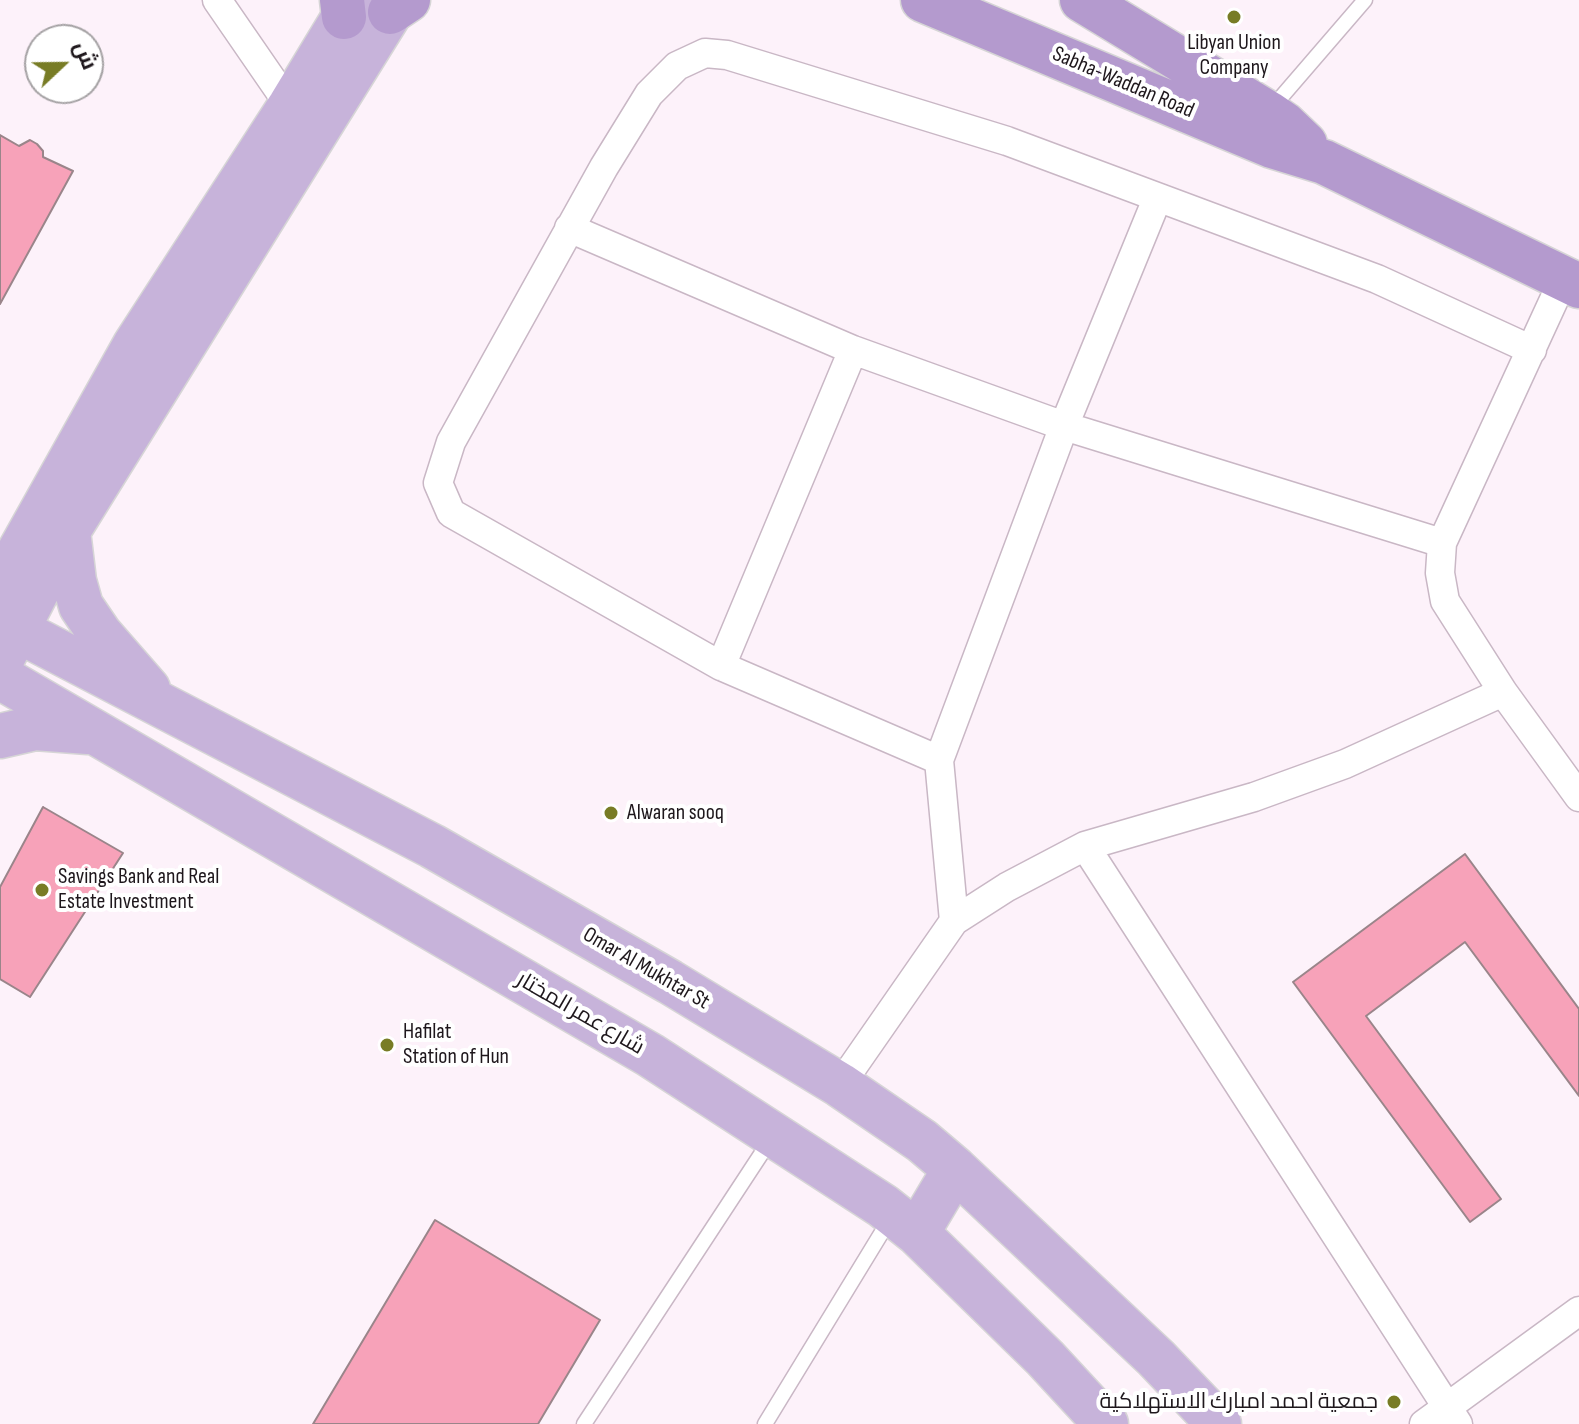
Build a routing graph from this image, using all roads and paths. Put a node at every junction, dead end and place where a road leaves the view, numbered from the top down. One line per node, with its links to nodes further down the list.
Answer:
1 (217, 0): 6 (street)
2 (923, 0): 8 (highway, Sabha-Waddan Road)
3 (1082, 0): 7 (highway, Sabha-Waddan Road)
4 (1365, 0): 7 (lane)
5 (372, 5): 6 (main road); 15 (main road)
6 (290, 106): 17 (main road)
7 (1268, 113): 8 (highway, Sabha-Waddan Road)
8 (1324, 162): 11 (highway, Sabha-Waddan Road)
9 (1157, 199): 10 (street); 13 (street); 14 (street)
10 (569, 228): 12 (street); 19 (street)
11 (1571, 282): 13 (street)
12 (853, 350): 14 (street); 19 (street)
13 (1532, 350): 16 (street)
14 (1064, 426): 16 (street); 25 (street)
15 (68, 531): 18 (main road); 22 (main road)
16 (1442, 543): 21 (street)
17 (0, 586)
18 (5, 637): 22 (main road, Omar Al Mukhtar St)
19 (721, 666): 25 (street)
20 (0, 677): 23 (main road, شارع عمر المختار)
21 (1503, 692): 26 (street); 27 (street)
22 (163, 706): 29 (main road, Omar Al Mukhtar St)
23 (94, 732): 24 (main road); 30 (main road, شارع عمر المختار)
24 (0, 736)
25 (939, 760): 28 (street)
26 (1579, 797)
27 (1085, 846): 28 (street); 34 (street)
28 (954, 921): 29 (street)
29 (840, 1085): 31 (main road, Omar Al Mukhtar St)
30 (774, 1136): 32 (main road, شارع عمر المختار); 35 (lane)
31 (955, 1169): 32 (main road); 38 (main road, Omar Al Mukhtar St)
32 (905, 1223): 36 (lane); 37 (main road, شارع عمر المختار)
33 (1579, 1311): 34 (street)
34 (1442, 1419)
35 (584, 1424)
36 (765, 1424)
37 (1106, 1424)
38 (1219, 1424)

